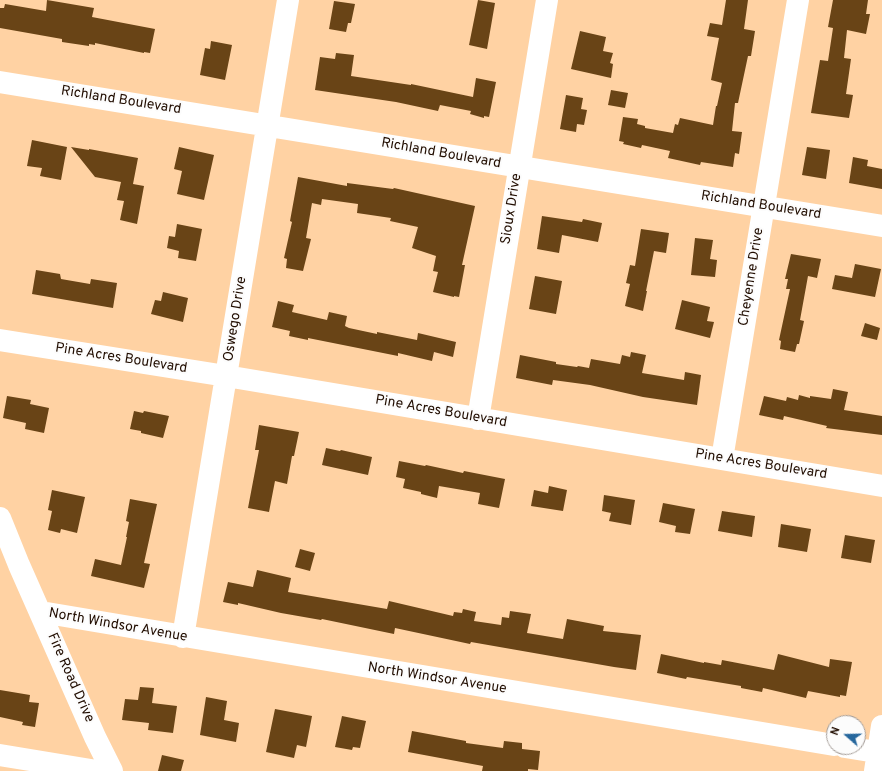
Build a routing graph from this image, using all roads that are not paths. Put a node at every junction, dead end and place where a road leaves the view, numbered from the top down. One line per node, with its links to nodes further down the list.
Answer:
1 (288, 0): 5 (street, Oswego Drive)
2 (547, 0): 6 (street, Sioux Drive)
3 (798, 0): 7 (street, Cheyenne Drive)
4 (0, 82): 5 (street, Richland Boulevard)
5 (268, 125): 6 (street, Richland Boulevard); 10 (street, Oswego Drive)
6 (519, 168): 7 (street, Richland Boulevard); 11 (street, Sioux Drive)
7 (764, 207): 8 (street, Richland Boulevard); 12 (street, Cheyenne Drive)
8 (882, 226)
9 (0, 340): 10 (street, Pine Acres Boulevard)
10 (226, 376): 11 (street, Pine Acres Boulevard); 17 (street, Oswego Drive)
11 (478, 419): 12 (street, Pine Acres Boulevard)
12 (722, 459): 13 (street, Pine Acres Boulevard)
13 (882, 486)
14 (0, 518): 15 (street, Fire Road Drive)
15 (10, 564): 16 (street, Fire Road Drive)
16 (41, 612): 17 (street, North Windsor Avenue); 24 (street, Fire Road Drive)
17 (183, 637): 19 (street, North Windsor Avenue)
18 (882, 726): 22 (street)
19 (826, 744)
20 (0, 755): 23 (street)
21 (866, 755): 22 (street)
22 (878, 759)
23 (97, 771)
24 (112, 771)

